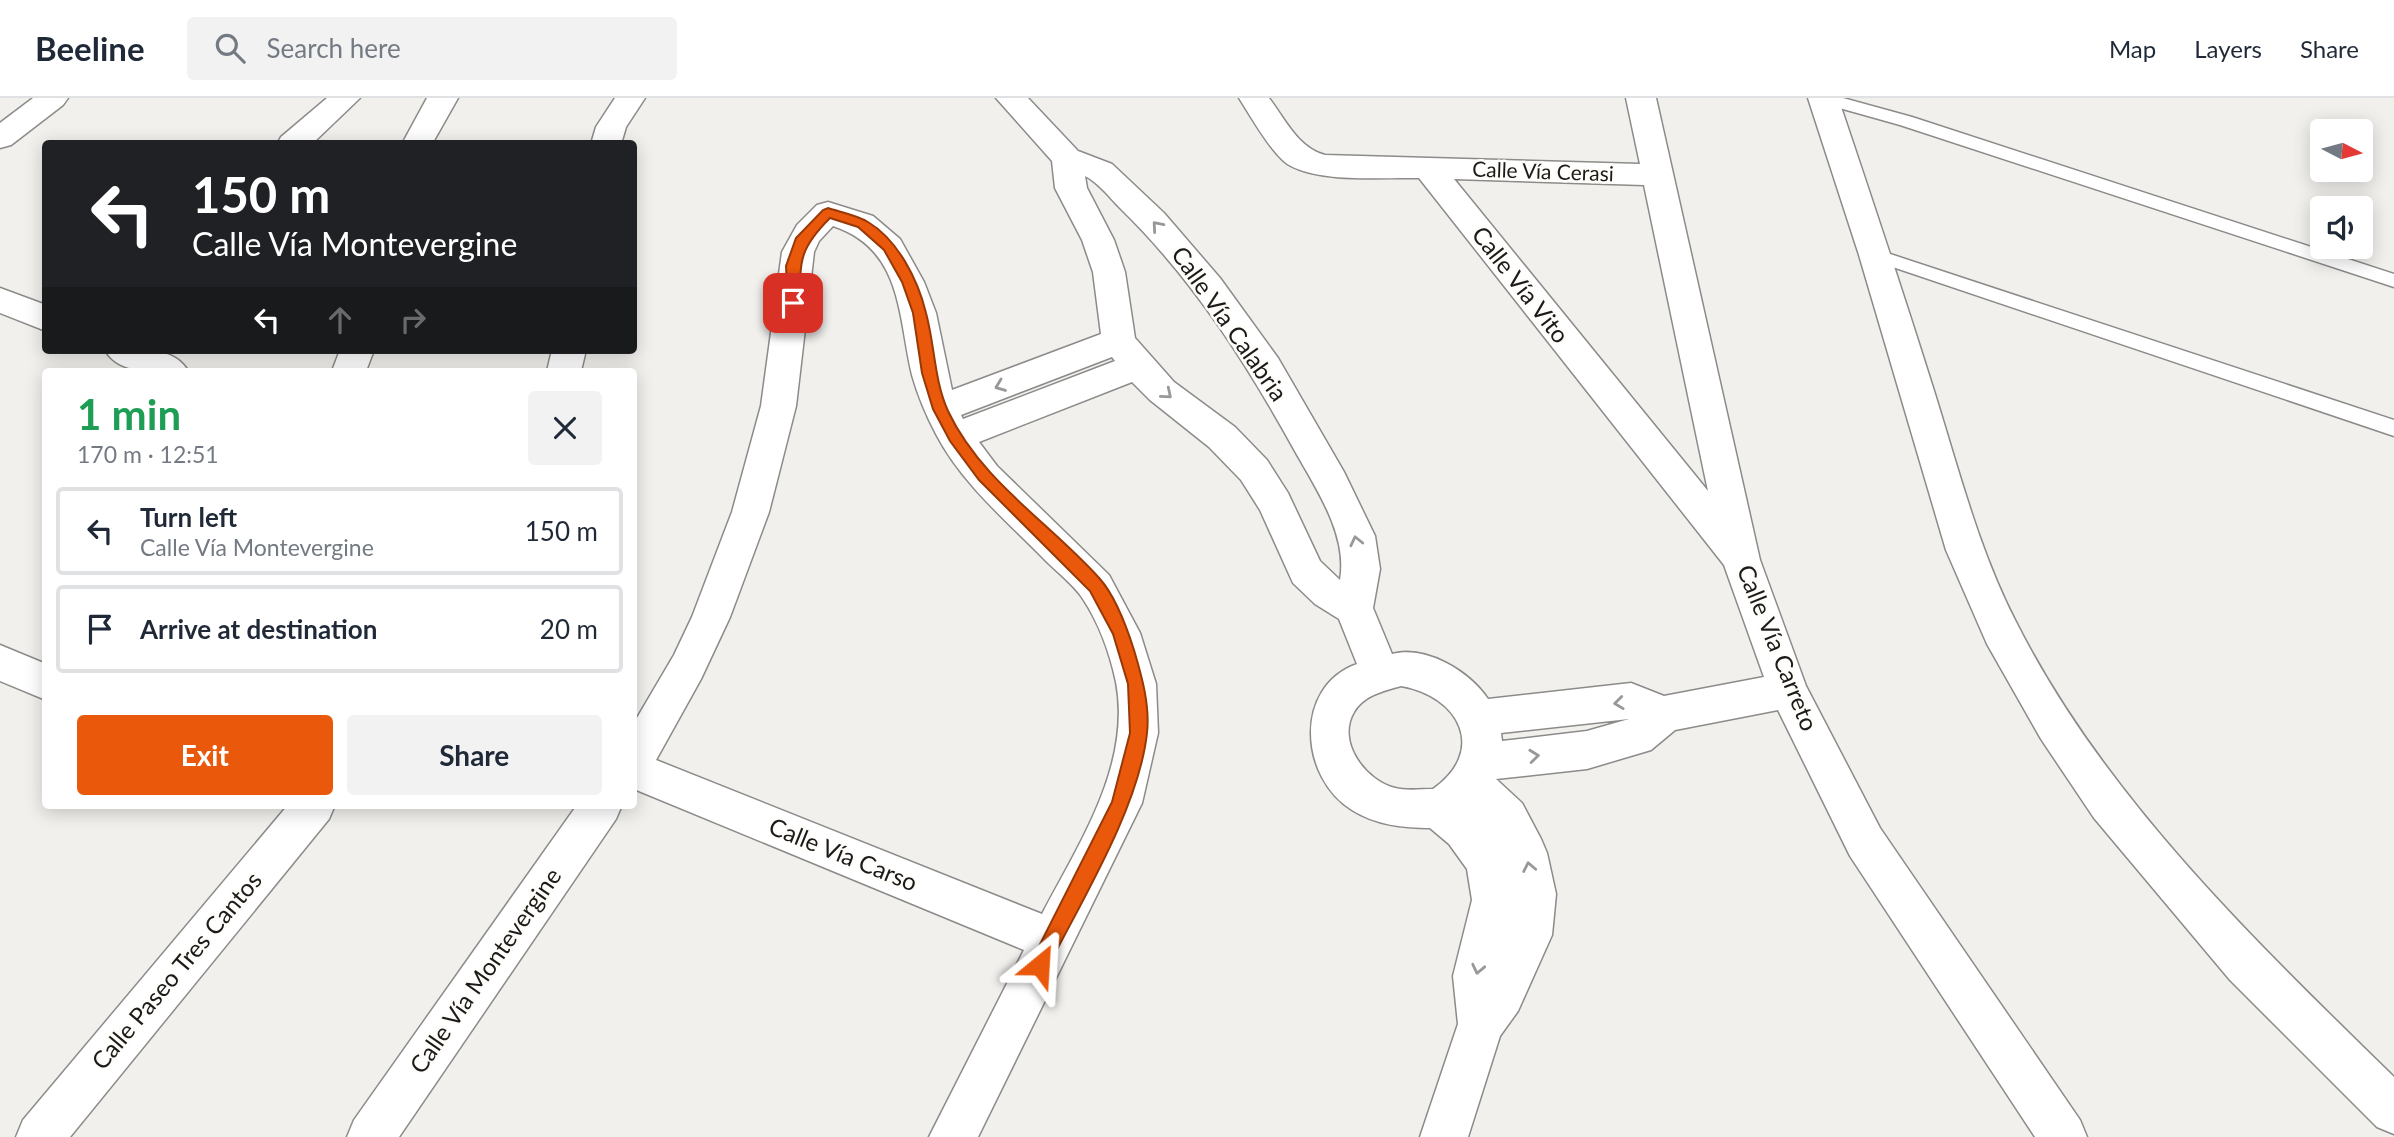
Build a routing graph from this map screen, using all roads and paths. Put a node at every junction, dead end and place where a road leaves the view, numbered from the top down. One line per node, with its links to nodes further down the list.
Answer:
1 (53, 98): 9 (street)
2 (345, 98): 10 (street)
3 (443, 98): 11 (street)
4 (630, 98): 12 (street)
5 (1011, 98): 13 (street, Calle Vía Calabria)
6 (1254, 98): 14 (street)
7 (1641, 98): 15 (street, Calle Vía Carreto)
8 (1824, 98): 16 (street); 17 (lane)
9 (0, 138)
10 (297, 140)
11 (419, 140)
12 (607, 140)
13 (1067, 158): 20 (street); 25 (street, Calle Vía Calabria, one-way to 13)
14 (1428, 168): 15 (street, Calle Vía Cerasi); 27 (street, Calle Vía Vito)
15 (1658, 175): 27 (street, Calle Vía Carreto)
16 (1875, 255): 24 (lane); 43 (street)
17 (2394, 281)
18 (0, 300): 19 (street)
19 (42, 316)
20 (1129, 353): 23 (street); 26 (street, one-way to 26)
21 (131, 354): 22 (street)
22 (164, 368)
23 (947, 423): 35 (street); 41 (street)
24 (2394, 428)
25 (1331, 482): 26 (street); 28 (street, Calle Vía Calabria, one-way to 25)
26 (1275, 503): 28 (street)
27 (1741, 560): 32 (street, Calle Vía Carreto)
28 (1354, 608): 30 (street)
29 (0, 662): 31 (street)
30 (1379, 671): 34 (street); 38 (street)
31 (42, 681)
32 (1788, 690): 33 (street); 48 (street, Calle Vía Carreto)
33 (1664, 714): 34 (street, one-way to 34); 37 (street, one-way to 33)
34 (1478, 718): 37 (street)
35 (637, 754)
36 (637, 771): 41 (street, Calle Vía Carso)
37 (1476, 772): 38 (street); 42 (street, one-way to 37)
38 (1438, 808): 42 (street, one-way to 42)
39 (311, 809): 44 (street, Calle Paseo Tres Cantos)
40 (598, 809): 45 (street, Calle Vía Montevergine)
41 (1052, 940): 46 (street)
42 (1480, 1024): 47 (street)
43 (2394, 1110)
44 (40, 1137)
45 (371, 1137)
46 (953, 1137)
47 (1444, 1137)
48 (2063, 1137)

